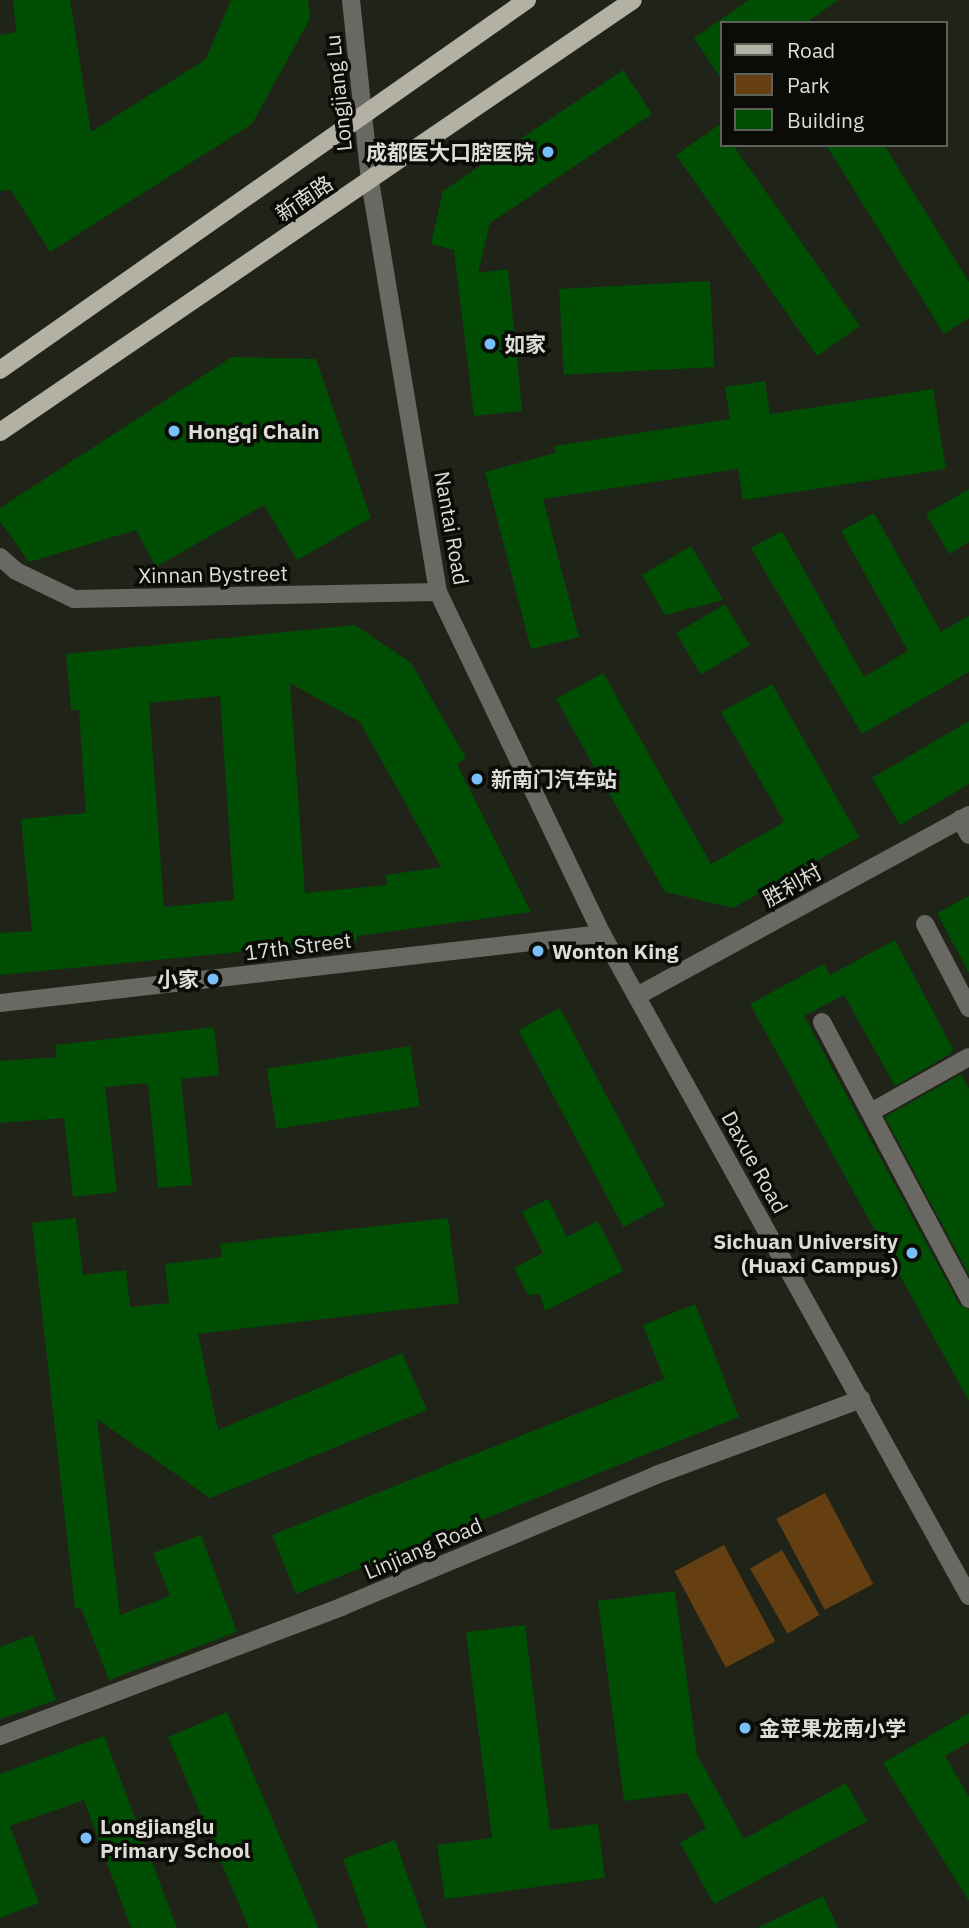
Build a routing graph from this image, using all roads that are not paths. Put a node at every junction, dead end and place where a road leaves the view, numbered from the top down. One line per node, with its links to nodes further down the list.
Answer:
1 (351, 0): 4 (street, Longjiang Lu)
2 (527, 0): 4 (main road, 新南路)
3 (633, 0): 5 (main road, 新南路)
4 (363, 111): 5 (street, Longjiang Lu); 6 (main road, 新南路)
5 (370, 181): 7 (main road, 新南路); 9 (street, Nantai Road)
6 (0, 370)
7 (0, 432)
8 (0, 557): 9 (street, Xinnan Bystreet)
9 (438, 592): 12 (street, Nantai Road)
10 (966, 823): 13 (street, 胜利村)
11 (925, 923): 15 (street)
12 (602, 934): 13 (street, Daxue Road); 14 (street, 17th Street)
13 (637, 996): 20 (street, Daxue Road)
14 (0, 1003)
15 (969, 1008)
16 (822, 1022): 18 (street)
17 (969, 1057): 18 (street)
18 (870, 1112): 19 (street)
19 (969, 1299)
20 (862, 1399): 21 (street, Daxue Road); 22 (street, Linjiang Road)
21 (969, 1596)
22 (0, 1736)

